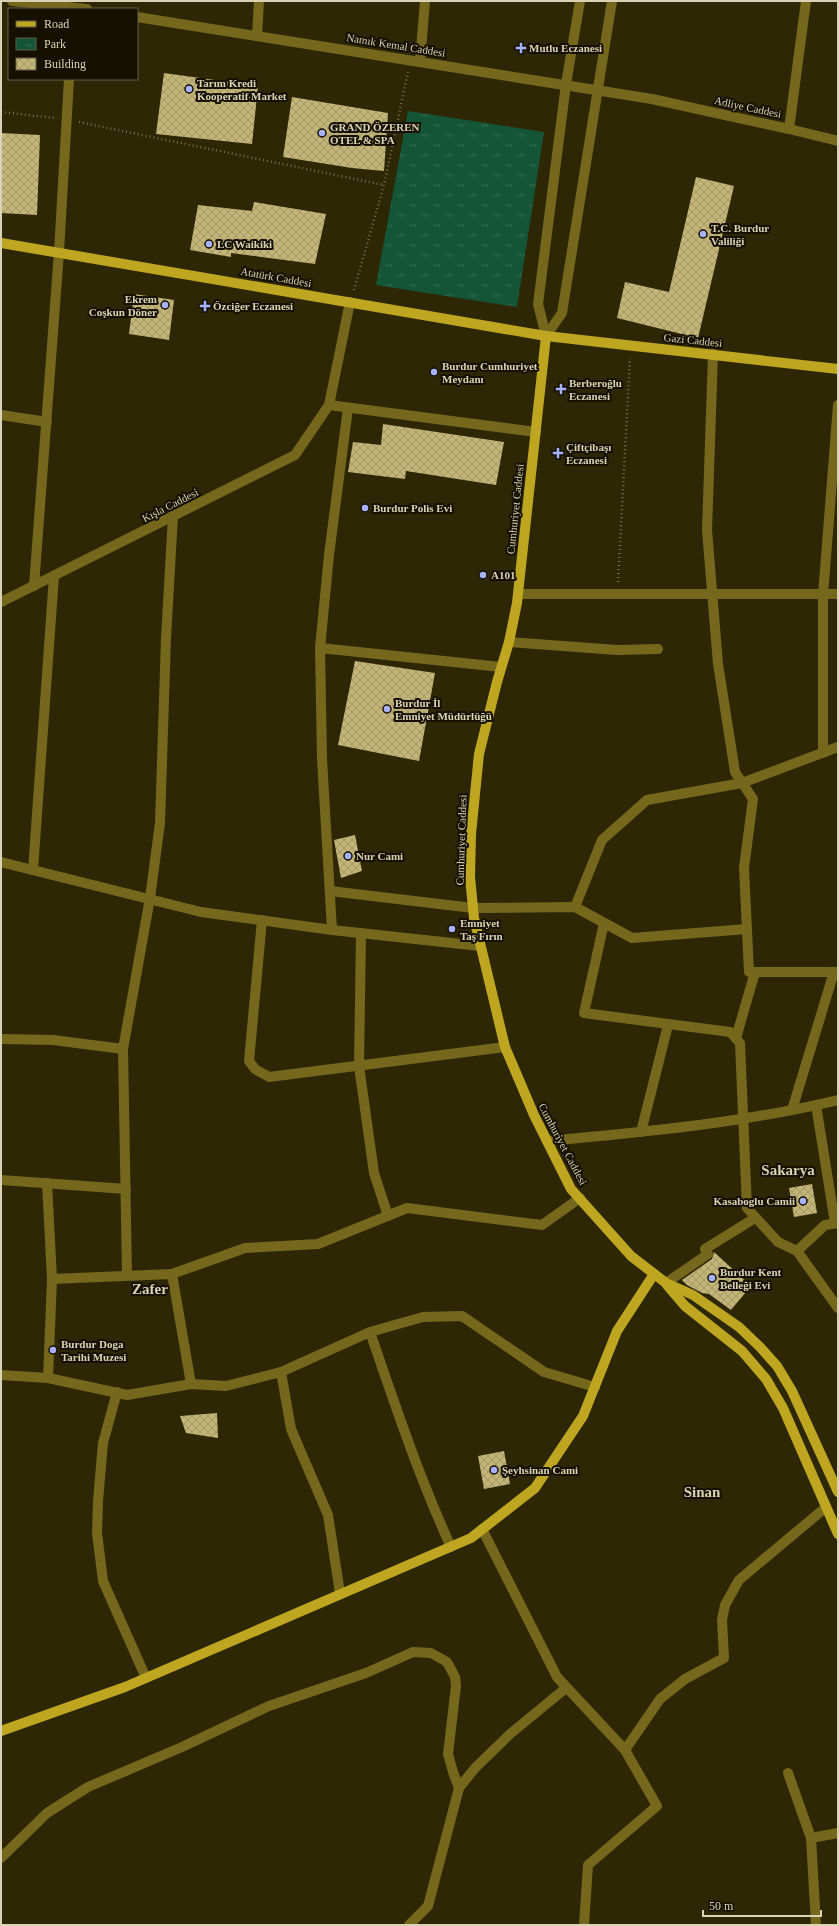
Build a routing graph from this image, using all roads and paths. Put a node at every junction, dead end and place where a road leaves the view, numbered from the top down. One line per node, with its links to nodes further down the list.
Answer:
1 (12, 1): 7 (street)
2 (259, 1): 9 (street)
3 (425, 1): 10 (street)
4 (580, 1): 12 (street)
5 (612, 1): 13 (street)
6 (806, 1): 17 (street)
7 (73, 6)
8 (138, 17): 9 (street, Namık Kemal Caddesi)
9 (257, 36): 10 (street, Namık Kemal Caddesi)
10 (416, 61): 12 (street, Namık Kemal Caddesi); 19 (path)
11 (69, 80): 16 (street)
12 (566, 84): 13 (street, Namık Kemal Caddesi); 23 (street)
13 (597, 89): 14 (street, Namık Kemal Caddesi); 23 (street)
14 (652, 98): 17 (street, Adliye Caddesi)
15 (1, 112): 16 (path)
16 (66, 120): 19 (path); 21 (street)
17 (789, 129): 18 (street, Adliye Caddesi)
18 (838, 141)
19 (384, 185): 22 (path)
20 (1, 243): 21 (main road, Atatürk Caddesi)
21 (59, 252): 22 (main road, Atatürk Caddesi); 31 (street)
22 (350, 302): 23 (main road, Atatürk Caddesi); 27 (street)
23 (546, 336): 24 (main road, Gazi Caddesi); 32 (main road, Cumhuriyet Caddesi)
24 (631, 345): 25 (main road, Gazi Caddesi); 37 (path)
25 (713, 354): 26 (main road, Gazi Caddesi); 38 (street)
26 (838, 369)
27 (329, 405): 29 (street); 33 (street, Kışla Caddesi)
28 (838, 405): 40 (street)
29 (348, 408): 32 (street); 43 (street)
30 (1, 415): 31 (street)
31 (47, 422): 35 (street)
32 (536, 432): 36 (main road, Cumhuriyet Caddesi)
33 (173, 516): 34 (street, Kışla Caddesi); 52 (street)
34 (54, 576): 35 (street, Kışla Caddesi); 50 (street)
35 (34, 586): 41 (street, Kışla Caddesi)
36 (518, 594): 37 (street); 42 (main road, Cumhuriyet Caddesi)
37 (617, 594): 38 (street)
38 (712, 594): 40 (street); 48 (street)
39 (838, 594): 40 (street)
40 (823, 595): 47 (street)
41 (1, 602)
42 (509, 642): 44 (street); 45 (main road, Cumhuriyet Caddesi)
43 (320, 648): 45 (street); 51 (street)
44 (658, 649)
45 (501, 667): 54 (main road, Cumhuriyet Caddesi)
46 (838, 748): 47 (street)
47 (823, 753): 48 (street)
48 (742, 783): 53 (street); 57 (street)
49 (1, 862): 50 (street)
50 (33, 870): 52 (street)
51 (330, 891): 54 (street); 58 (street)
52 (150, 898): 55 (street); 67 (street)
53 (574, 907): 54 (street); 56 (street)
54 (473, 908): 60 (main road, Cumhuriyet Caddesi)
55 (262, 920): 58 (street); 68 (street)
56 (604, 923): 57 (street); 63 (street)
57 (747, 929): 61 (street)
58 (332, 930): 59 (street)
59 (361, 933): 60 (street); 68 (street)
60 (480, 946): 66 (main road, Cumhuriyet Caddesi)
61 (755, 972): 62 (street); 64 (street)
62 (836, 972): 71 (street)
63 (668, 1025): 64 (street); 73 (street)
64 (736, 1038): 72 (street)
65 (1, 1039): 67 (street)
66 (505, 1047): 68 (street); 74 (main road, Cumhuriyet Caddesi)
67 (123, 1049): 77 (street)
68 (359, 1066): 79 (street)
69 (838, 1100): 70 (street)
70 (816, 1105): 71 (street); 81 (street)
71 (792, 1110): 72 (street)
72 (742, 1119): 73 (street); 80 (street)
73 (641, 1132): 74 (street)
74 (548, 1141): 78 (main road, Cumhuriyet Caddesi)
75 (1, 1180): 76 (street)
76 (47, 1183): 77 (street); 86 (street)
77 (126, 1190): 85 (street)
78 (580, 1198): 79 (street); 84 (main road, Cumhuriyet Caddesi)
79 (388, 1216): 83 (street)
80 (755, 1218): 82 (street); 87 (street)
81 (837, 1223): 82 (street)
82 (797, 1251): 88 (street)
83 (172, 1274): 85 (street); 93 (street)
84 (654, 1274): 87 (main road, Cumhuriyet Caddesi); 94 (main road)
85 (128, 1276): 86 (street)
86 (52, 1279): 92 (street)
87 (666, 1283): 96 (main road); 97 (main road)
88 (838, 1308)
89 (370, 1332): 90 (street); 94 (street); 100 (street)
90 (281, 1372): 93 (street); 101 (street)
91 (1, 1375): 92 (street)
92 (48, 1378): 95 (street)
93 (191, 1384): 95 (street)
94 (595, 1387): 98 (main road)
95 (117, 1392): 102 (street)
96 (838, 1492)
97 (825, 1508): 99 (main road); 105 (street)
98 (482, 1529): 100 (main road); 103 (street)
99 (838, 1534)
100 (451, 1547): 101 (main road)
101 (340, 1593): 102 (main road)
102 (146, 1678): 104 (main road)
103 (566, 1688): 105 (street); 107 (street)
104 (1, 1731)
105 (625, 1750): 112 (street)
106 (788, 1773): 109 (street)
107 (459, 1788): 110 (street); 111 (street)
108 (838, 1833): 109 (street)
109 (811, 1838): 113 (street)
110 (1, 1858)
111 (409, 1925)
112 (584, 1925)
113 (816, 1925)

